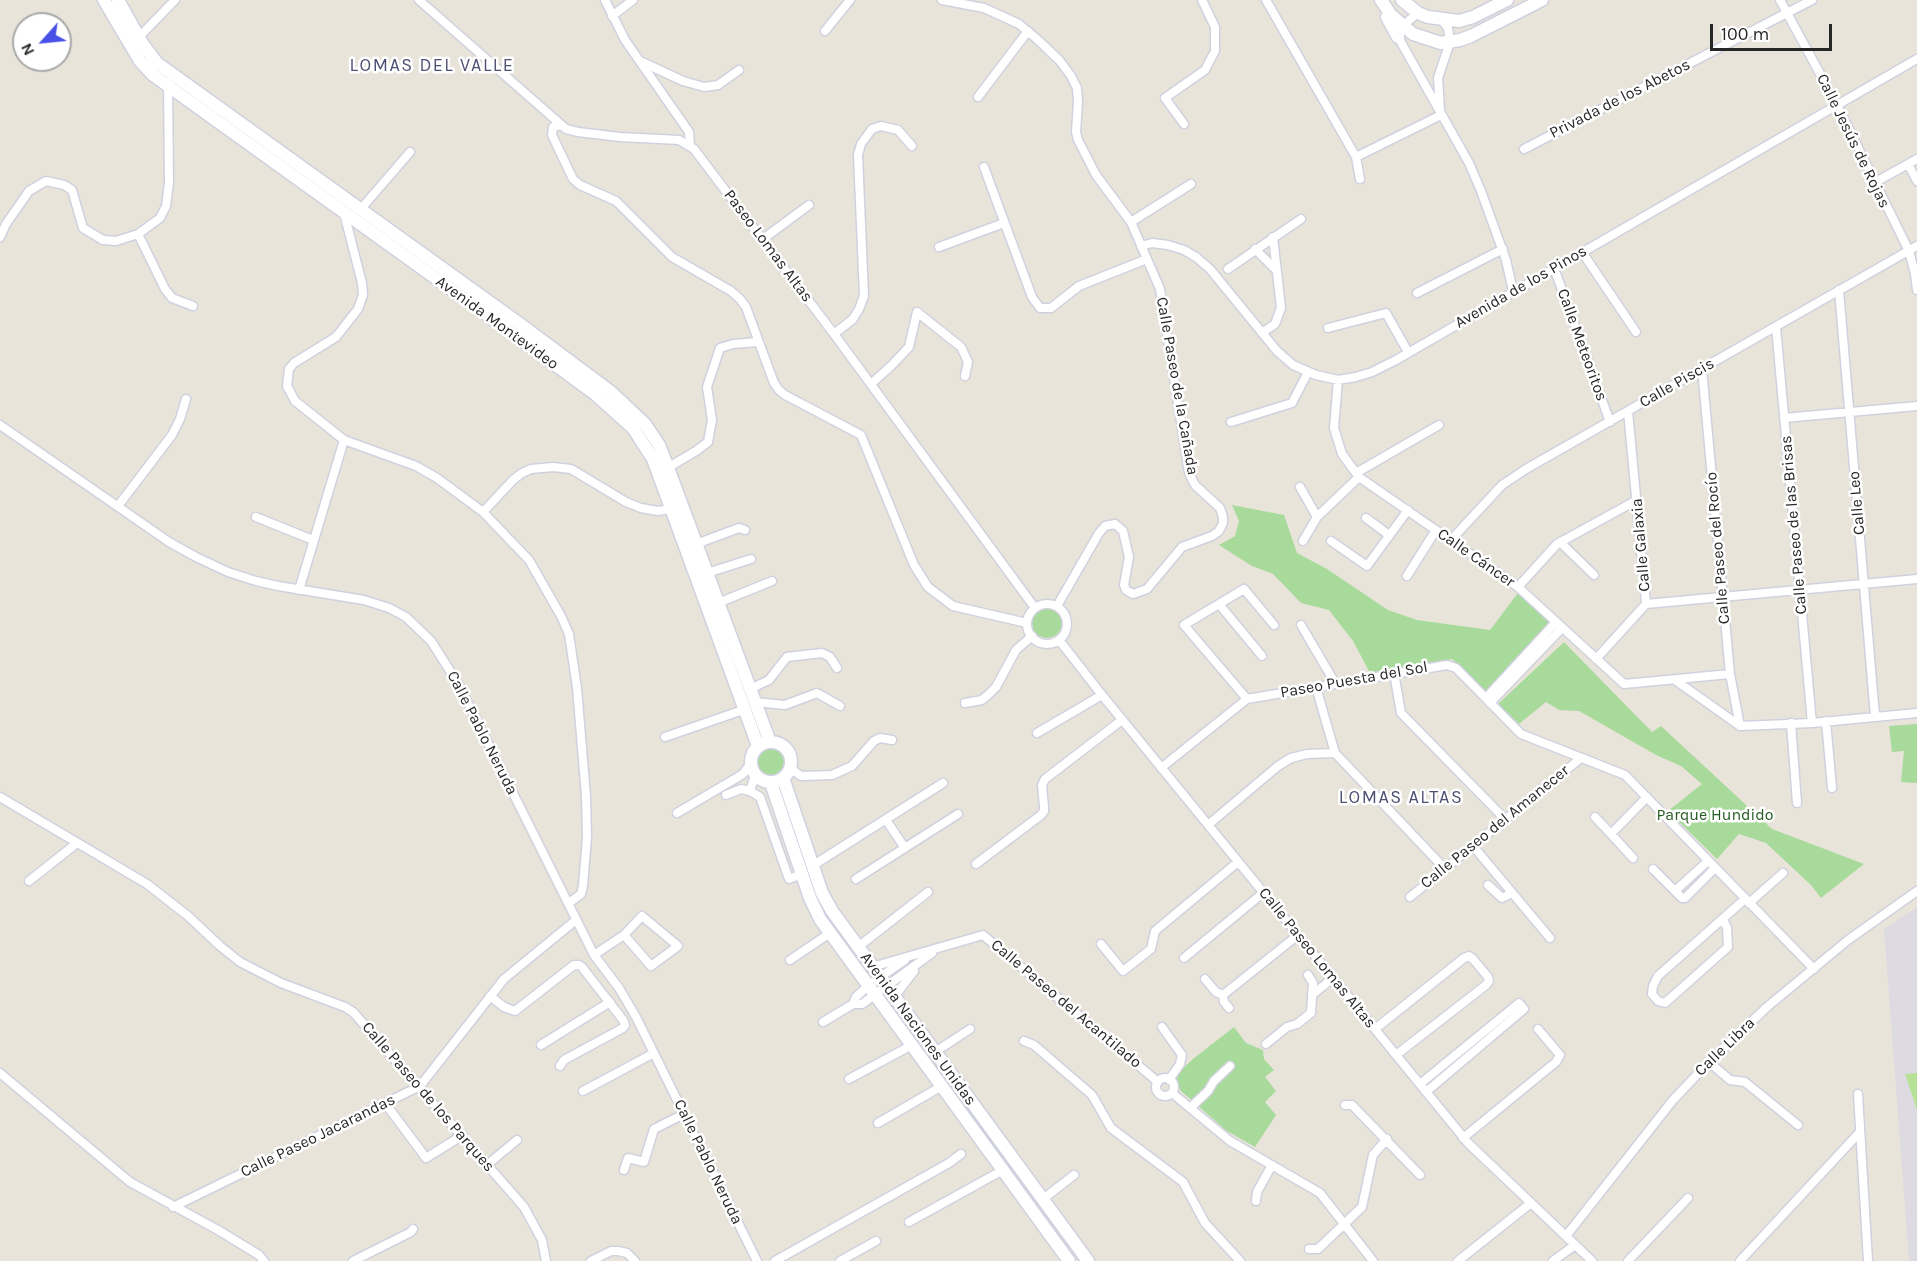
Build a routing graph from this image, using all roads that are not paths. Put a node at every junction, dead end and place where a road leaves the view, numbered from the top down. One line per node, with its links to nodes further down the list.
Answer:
1 (104, 0): 31 (street, Avenida Montevideo)
2 (118, 0): 25 (street, Avenida Montevideo)
3 (418, 0): 36 (street)
4 (605, 0): 20 (street, Paseo Lomas Altas)
5 (633, 0): 20 (street)
6 (850, 0): 22 (street)
7 (942, 0): 17 (street, Calle Paseo de la Cañada)
8 (1202, 0): 35 (street)
9 (1266, 0): 42 (street)
10 (1379, 0): 24 (street)
11 (1402, 0): 19 (street)
12 (1506, 0): 21 (street)
13 (1542, 0): 26 (street)
14 (1780, 0): 18 (street, Calle Jesús de Rojas)
15 (1812, 0): 18 (street, Privada de los Abetos)
16 (171, 2): 25 (street)
17 (982, 4): 23 (street, Calle Paseo de la Cañada)
18 (1788, 12): 33 (street, Calle Jesús de Rojas); 40 (street, Privada de los Abetos)
19 (1418, 13): 21 (street); 24 (street)
20 (612, 16): 27 (street, Paseo Lomas Altas)
21 (1442, 20): 26 (street)
22 (825, 31)
23 (1028, 31): 32 (street); 54 (street, Calle Paseo de la Cañada)
24 (1401, 32): 26 (street); 34 (street)
25 (139, 37): 30 (street, Avenida Montevideo)
26 (1450, 42): 34 (street)
27 (641, 62): 29 (street); 38 (street, Paseo Lomas Altas)
28 (1916, 62): 33 (street, Avenida de los Pinos)
29 (739, 70)
30 (168, 71): 31 (street); 37 (street, Avenida Montevideo)
31 (168, 86): 37 (street, Avenida Montevideo); 56 (street)
32 (978, 97)
33 (1837, 105): 48 (street, Calle Jesús de Rojas); 66 (street, Avenida de los Pinos)
34 (1441, 115): 42 (street); 64 (street)
35 (1184, 124)
36 (561, 125): 38 (street); 81 (street)
37 (254, 141): 51 (street, Avenida Montevideo)
38 (690, 145): 59 (street, Paseo Lomas Altas)
39 (912, 146): 80 (street)
40 (1524, 149)
41 (410, 152): 51 (street)
42 (1356, 157): 46 (street)
43 (1917, 159): 44 (street)
44 (1908, 165): 47 (street); 48 (street)
45 (984, 167): 55 (street)
46 (1360, 179)
47 (1917, 181)
48 (1874, 183): 65 (street, Calle Jesús de Rojas)
49 (1191, 184): 54 (street)
50 (809, 205): 59 (street)
51 (351, 209): 97 (street); 98 (street, Avenida Montevideo)
52 (1301, 219): 58 (street)
53 (3, 221): 56 (street); 57 (street)
54 (1131, 222): 60 (street, Calle Paseo de la Cañada)
55 (1004, 223): 62 (street); 67 (street)
56 (138, 234): 75 (street)
57 (0, 237)
58 (1273, 237): 63 (street); 70 (street)
59 (763, 239): 80 (street, Paseo Lomas Altas)
60 (1141, 246): 67 (street, Calle Paseo de la Cañada); 79 (street, Avenida de los Pinos)
61 (1917, 246): 65 (street, Calle Piscis)
62 (939, 247)
63 (1255, 249): 69 (street); 70 (street)
64 (1503, 249): 73 (street); 74 (street)
65 (1909, 251): 71 (street, Calle Piscis); 72 (street, Calle Jesús de Rojas)
66 (1582, 252): 68 (street, Avenida de los Pinos); 78 (street)
67 (1147, 260): 132 (street, Calle Paseo de la Cañada)
68 (1554, 268): 73 (street, Avenida de los Pinos); 94 (street, Calle Meteoritos)
69 (1228, 269)
70 (1276, 271): 79 (street)
71 (1839, 290): 76 (street, Calle Piscis); 91 (street, Calle Leo)
72 (1917, 290)
73 (1513, 291): 82 (street, Avenida de los Pinos)
74 (1417, 293)
75 (193, 306)
76 (1776, 327): 83 (street, Calle Piscis); 92 (street, Calle Paseo de las Brisas)
77 (1328, 328): 82 (street)
78 (1636, 332)
79 (1262, 333): 84 (street, Avenida de los Pinos)
80 (834, 334): 87 (street, Paseo Lomas Altas)
81 (758, 342): 98 (street); 134 (street)
82 (1408, 352): 86 (street, Avenida de los Pinos)
83 (1702, 369): 90 (street, Calle Piscis); 128 (street, Calle Paseo del Rocío)
84 (1308, 372): 86 (street, Avenida de los Pinos); 93 (street)
85 (965, 376): 87 (street)
86 (1338, 380): 99 (street, Calle Cáncer)
87 (871, 384): 133 (street, Paseo Lomas Altas)
88 (186, 399): 102 (street)
89 (1917, 406): 91 (street)
90 (1628, 411): 94 (street, Calle Piscis); 101 (street, Calle Galaxia)
91 (1850, 412): 92 (street); 124 (street, Calle Leo)
92 (1784, 418): 127 (street, Calle Paseo de las Brisas)
93 (1230, 422)
94 (1610, 422): 113 (street, Calle Piscis)
95 (0, 425): 102 (street, Calle Pablo Neruda)
96 (1439, 425): 99 (street)
97 (344, 440): 105 (street); 112 (street)
98 (663, 471): 103 (street, Avenida Montevideo)
99 (1357, 475): 104 (street, Calle Cáncer); 107 (street)
100 (1300, 488): 107 (street)
101 (1637, 500): 116 (street); 131 (street, Calle Galaxia)
102 (118, 506): 126 (street, Calle Pablo Neruda)
103 (677, 508): 105 (street); 117 (street, Avenida Montevideo); 155 (street, Avenida Montevideo)
104 (1408, 510): 110 (street, Calle Cáncer); 111 (street)
105 (483, 512): 211 (street)
106 (256, 517): 112 (street)
107 (1317, 517): 114 (street)
108 (1366, 518): 111 (street)
109 (745, 530): 117 (street)
110 (1436, 530): 113 (street, Calle Cáncer); 121 (street)
111 (1389, 535): 115 (street)
112 (313, 540): 126 (street)
113 (1451, 540): 125 (street, Calle Cáncer)
114 (1303, 541)
115 (1331, 541)
116 (1560, 542): 120 (street); 125 (street)
117 (696, 544): 119 (street, Avenida Montevideo)
118 (751, 559): 119 (street)
119 (707, 573): 129 (street, Avenida Montevideo)
120 (1594, 575)
121 (1407, 576)
122 (1917, 579): 124 (street)
123 (772, 581): 129 (street)
124 (1864, 584): 127 (street); 157 (street, Calle Leo)
125 (1518, 587): 137 (street, Calle Cáncer)
126 (299, 590): 211 (street, Calle Pablo Neruda)
127 (1800, 590): 128 (street); 161 (street, Calle Paseo de las Brisas)
128 (1723, 597): 131 (street); 144 (street, Calle Paseo del Rocío)
129 (718, 603): 148 (street, Avenida Montevideo)
130 (1219, 604): 135 (street); 140 (street); 150 (street)
131 (1646, 604): 141 (street, Calle Galaxia)
132 (1057, 606): 133 (street); 139 (street)
133 (1035, 608): 134 (street)
134 (1028, 623): 138 (street)
135 (1274, 625)
136 (1300, 625): 146 (street)
137 (1559, 625): 141 (street, Calle Cáncer); 151 (street)
138 (1032, 636): 139 (street); 153 (street)
139 (1059, 640): 149 (street, Calle Paseo Lomas Altas)
140 (1263, 656)
141 (1596, 659): 145 (street, Calle Cáncer)
142 (837, 668): 148 (street)
143 (1394, 673): 146 (street, Paseo Puesta del Sol); 151 (street, Paseo Puesta del Sol); 184 (street)
144 (1730, 674): 145 (street, Calle Cáncer); 162 (street, Calle Paseo del Rocío)
145 (1675, 680): 162 (street)
146 (1335, 683): 147 (street, Paseo Puesta del Sol)
147 (1316, 687): 150 (street, Paseo Puesta del Sol); 168 (street)
148 (750, 689): 152 (street, Avenida Montevideo)
149 (1102, 695): 158 (street, Calle Paseo Lomas Altas); 163 (street)
150 (1247, 699): 170 (street, Paseo Puesta del Sol)
151 (1488, 701): 169 (street, Paseo Puesta del Sol)
152 (755, 702): 154 (street); 166 (street, Avenida Montevideo)
153 (965, 703)
154 (840, 706)
155 (743, 710): 164 (street); 167 (street, Avenida Montevideo)
156 (1917, 712): 157 (street)
157 (1875, 717): 159 (street)
158 (1122, 720): 170 (street, Calle Paseo Lomas Altas); 194 (street)
159 (1826, 721): 161 (street); 175 (street)
160 (1791, 723): 161 (street); 162 (street); 180 (street)
161 (1812, 723)
162 (1740, 726)
163 (1037, 733)
164 (665, 737)
165 (892, 740): 172 (street)
166 (770, 742): 167 (street); 172 (street)
167 (758, 746): 171 (street)
168 (1335, 753): 186 (street); 197 (street)
169 (1581, 758): 179 (street, Paseo Puesta del Sol); 184 (street, Calle Paseo del Amanecer)
170 (1161, 768): 186 (street, Calle Paseo Lomas Altas)
171 (753, 770): 173 (street); 176 (street); 181 (street)
172 (787, 773): 173 (street); 195 (street, Avenida Naciones Unidas)
173 (771, 783): 200 (street, Avenida Naciones Unidas)
174 (943, 783): 185 (street)
175 (1832, 788)
176 (750, 791): 177 (street); 200 (street)
177 (726, 795)
178 (0, 797): 188 (street, Calle Paseo de los Parques)
179 (1647, 797): 187 (street); 192 (street, Paseo Puesta del Sol)
180 (1797, 802)
181 (677, 813)
182 (958, 814): 190 (street)
183 (1595, 817): 187 (street)
184 (1505, 819): 189 (street, Calle Paseo del Amanecer)
185 (886, 820): 190 (street); 195 (street)
186 (1208, 825): 193 (street, Calle Paseo Lomas Altas)
187 (1611, 834): 191 (street)
188 (77, 843): 202 (street); 257 (street, Calle Paseo de los Parques)
189 (1473, 846): 197 (street, Calle Paseo del Amanecer); 207 (street)
190 (905, 848): 201 (street)
191 (1633, 858)
192 (1708, 861): 196 (street, Paseo Puesta del Sol); 204 (street)
193 (1238, 862): 208 (street, Calle Paseo Lomas Altas); 218 (street)
194 (976, 864)
195 (812, 866): 219 (street, Avenida Naciones Unidas)
196 (1715, 868): 204 (street); 210 (street, Paseo Puesta del Sol)
197 (1445, 869): 209 (street, Calle Paseo del Amanecer)
198 (1653, 869): 204 (street)
199 (1783, 873): 210 (street)
200 (802, 874): 214 (street, Avenida Naciones Unidas)
201 (856, 879)
202 (29, 881)
203 (1488, 885): 207 (street)
204 (1675, 891)
205 (1917, 891): 226 (street, Calle Libra)
206 (928, 892): 219 (street)
207 (1512, 892): 217 (street)
208 (1263, 893): 216 (street, Calle Paseo Lomas Altas); 223 (street)
209 (1410, 897)
210 (1747, 901): 212 (street); 226 (street, Paseo Puesta del Sol)
211 (569, 903): 213 (street, Calle Pablo Neruda)
212 (1723, 919): 212 (street)
213 (576, 920): 221 (street, Calle Pablo Neruda); 234 (street, Calle Paseo Jacarandas)
214 (830, 933): 224 (street); 231 (street, Avenida Naciones Unidas)
215 (624, 935): 215 (street); 221 (street)
216 (1298, 935): 228 (street, Calle Paseo Lomas Altas); 232 (street)
217 (1550, 938)
218 (1101, 944)
219 (858, 947): 225 (street, Avenida Naciones Unidas)
220 (938, 949): 222 (street, Calle Paseo del Acantilado); 230 (street, Calle Paseo del Acantilado); 255 (street, Calle Paseo del Acantilado)
221 (594, 955): 247 (street, Calle Pablo Neruda)
222 (910, 956): 225 (street, Calle Paseo del Acantilado); 230 (street, Calle Paseo del Acantilado)
223 (1184, 958)
224 (790, 960)
225 (872, 967): 230 (street, Avenida Naciones Unidas)
226 (1814, 969): 249 (street, Calle Libra)
227 (1308, 975): 233 (street)
228 (1332, 978): 233 (street); 240 (street, Calle Paseo Lomas Altas)
229 (1205, 979): 232 (street)
230 (887, 987): 231 (street, Calle Paseo del Acantilado); 246 (street, Avenida Naciones Unidas)
231 (872, 990): 237 (street, Calle Paseo del Acantilado); 245 (street, Avenida Naciones Unidas)
232 (1223, 995): 236 (street)
233 (1312, 995): 243 (street)
234 (490, 996): 235 (street); 257 (street, Calle Paseo Jacarandas)
235 (610, 1002): 244 (street); 250 (street)
236 (1229, 1008)
237 (823, 1022)
238 (1162, 1027): 254 (street)
239 (970, 1029): 246 (street)
240 (1375, 1029): 248 (street, Calle Paseo Lomas Altas); 248 (street)
241 (1538, 1029): 271 (street)
242 (1024, 1041): 303 (street)
243 (1266, 1044)
244 (541, 1045)
245 (912, 1045): 253 (street); 258 (street, Avenida Naciones Unidas)
246 (935, 1052): 282 (street, Avenida Naciones Unidas)
247 (654, 1053): 259 (street); 266 (street, Calle Pablo Neruda)
248 (1396, 1055): 256 (street, Calle Paseo Lomas Altas)
249 (1709, 1062): 268 (street); 289 (street, Calle Libra)
250 (560, 1066)
251 (1230, 1066): 265 (street)
252 (0, 1073): 285 (street)
253 (849, 1080)
254 (1169, 1080): 255 (street); 261 (street)
255 (1158, 1082): 261 (street)
256 (1420, 1084): 260 (street, Calle Paseo Lomas Altas); 260 (street)
257 (420, 1086): 263 (street, Calle Paseo Jacarandas); 270 (street, Calle Paseo de los Parques)
258 (942, 1086): 267 (street); 278 (street, Avenida Naciones Unidas)
259 (583, 1091)
260 (1426, 1092): 271 (street, Calle Paseo Lomas Altas)
261 (1172, 1093): 265 (street)
262 (1858, 1094): 269 (street)
263 (385, 1103): 270 (street); 285 (street, Calle Paseo Jacarandas)
264 (1345, 1105): 272 (street)
265 (1190, 1108): 276 (street)
266 (684, 1114): 277 (street); 298 (street, Calle Pablo Neruda)
267 (878, 1123)
268 (1798, 1125)
269 (1859, 1133): 309 (street); 310 (street)
270 (463, 1135): 275 (street, Calle Paseo de los Parques)
271 (1464, 1138): 284 (street, Calle Paseo Lomas Altas)
272 (1387, 1139): 280 (street); 287 (street)
273 (517, 1140): 275 (street)
274 (961, 1154): 299 (street)
275 (488, 1164): 295 (street, Calle Paseo de los Parques)
276 (1272, 1165): 283 (street); 287 (street)
277 (624, 1170)
278 (1003, 1170): 286 (street); 301 (street, Avenida Naciones Unidas)
279 (1074, 1175): 282 (street)
280 (1419, 1175)
281 (1688, 1198): 308 (street)
282 (1043, 1199): 302 (street, Avenida Naciones Unidas)
283 (1256, 1201)
284 (1531, 1203): 289 (street, Calle Paseo Lomas Altas); 305 (street)
285 (172, 1207): 293 (street)
286 (909, 1222)
287 (1344, 1224): 292 (street); 304 (street)
288 (413, 1229): 294 (street)
289 (1566, 1236): 291 (street, Calle Paseo Lomas Altas)
290 (876, 1241): 300 (street)
291 (1575, 1245): 306 (street); 307 (street, Calle Paseo Lomas Altas)
292 (1309, 1249)
293 (264, 1261)
294 (353, 1261)
295 (546, 1261)
296 (591, 1261): 297 (street)
297 (635, 1261)
298 (757, 1261)
299 (775, 1261)
300 (840, 1261)
301 (1069, 1261)
302 (1088, 1261)
303 (1240, 1261)
304 (1373, 1261)
305 (1458, 1261)
306 (1553, 1261)
307 (1592, 1261)
308 (1628, 1261)
309 (1740, 1261)
310 (1868, 1261)

